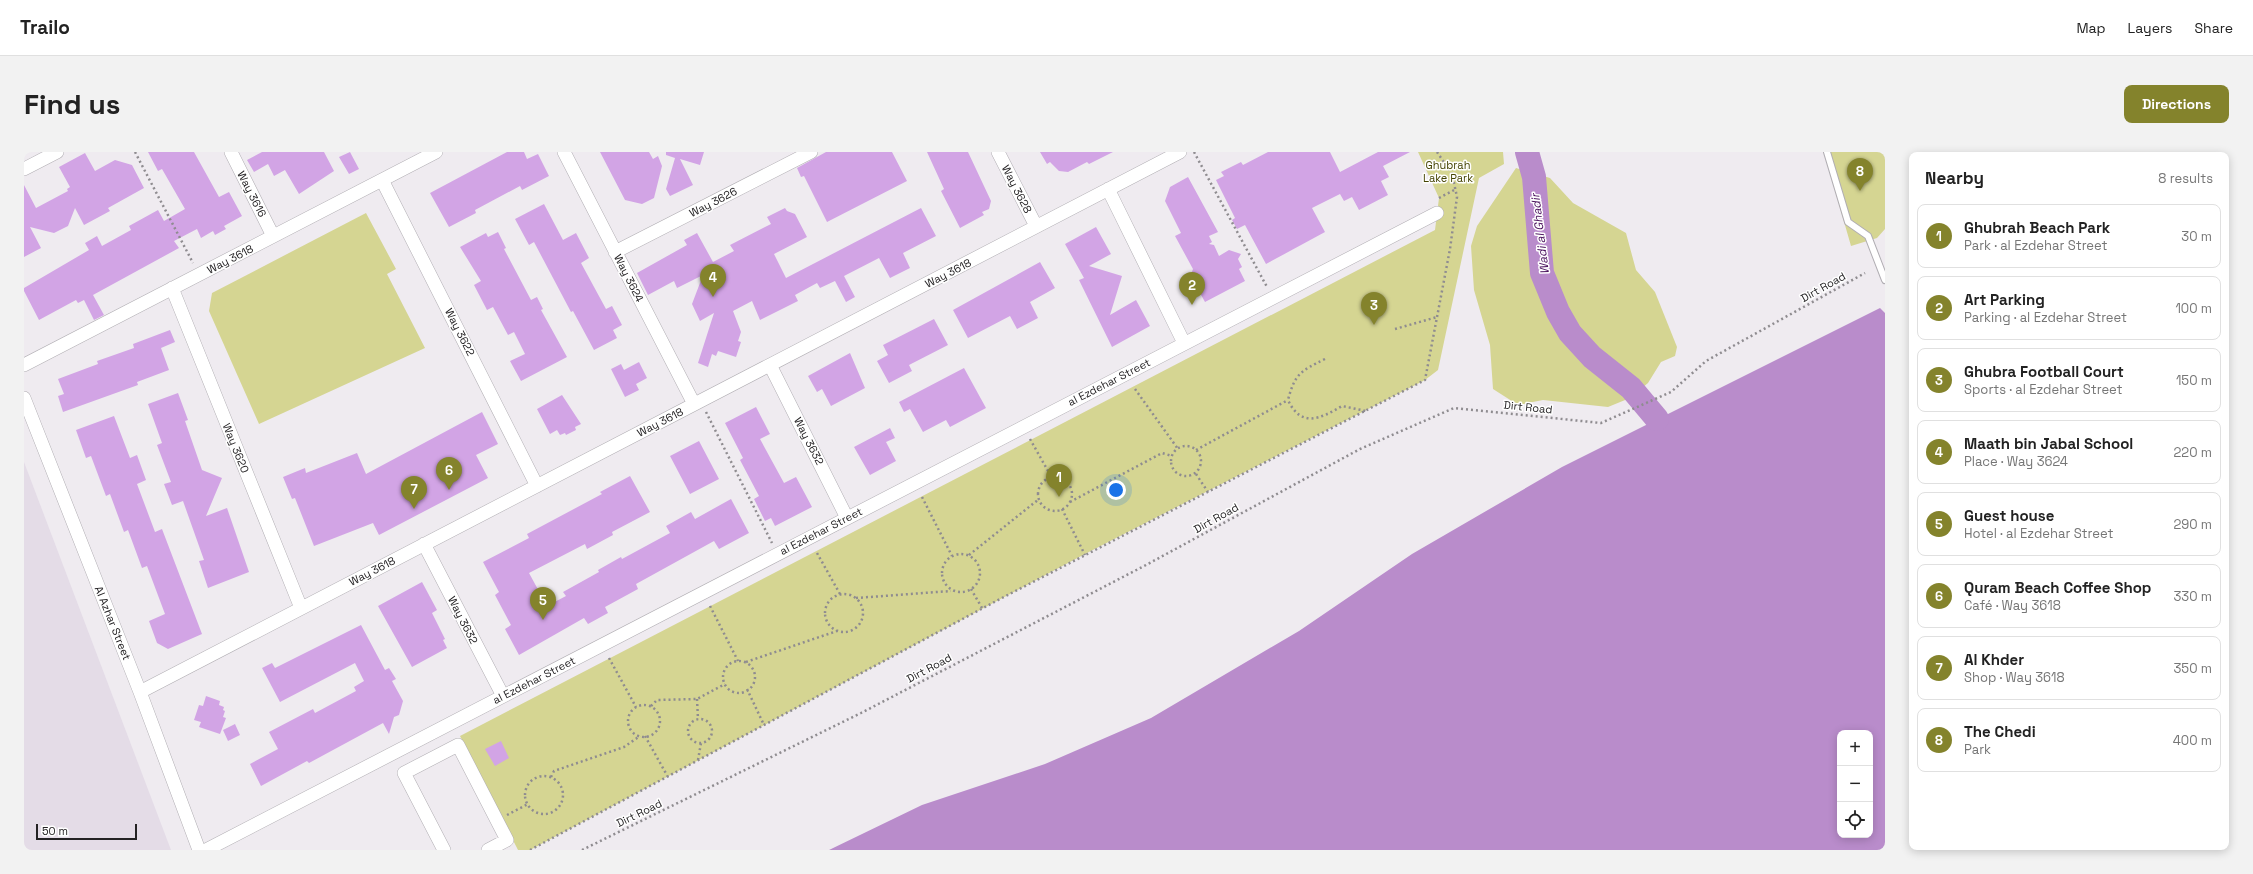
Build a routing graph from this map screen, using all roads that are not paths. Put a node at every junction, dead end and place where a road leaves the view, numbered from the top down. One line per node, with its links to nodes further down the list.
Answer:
1 (57, 152): 9 (street)
2 (231, 152): 14 (street, Way 3616)
3 (436, 152): 10 (street, Way 3618)
4 (564, 152): 15 (street, Way 3624)
5 (811, 152): 15 (street, Way 3626)
6 (998, 152): 13 (street, Way 3628)
7 (1180, 152): 11 (street, Way 3618)
8 (1827, 152): 16 (lane)
9 (24, 169)
10 (382, 180): 14 (street, Way 3618); 23 (street, Way 3622)
11 (1108, 189): 13 (street, Way 3618); 18 (street)
12 (1437, 213): 18 (street, al Ezdehar Street)
13 (1036, 226): 20 (street, Way 3618)
14 (273, 236): 17 (street, Way 3618)
15 (615, 252): 22 (street, Way 3624)
16 (1885, 280)
17 (172, 288): 19 (street, Way 3618); 26 (street, Way 3620)
18 (1184, 343): 24 (street, al Ezdehar Street)
19 (24, 365)
20 (770, 365): 22 (street, Way 3618); 24 (street, Way 3632)
21 (24, 398): 27 (street, Al Azhar Street)
22 (697, 403): 23 (street, Way 3618)
23 (538, 486): 25 (street, Way 3618)
24 (847, 518): 28 (street, al Ezdehar Street)
25 (424, 544): 26 (street, Way 3618); 28 (street, Way 3632)
26 (301, 608): 27 (street, Way 3618)
27 (140, 692): 29 (street, Al Azhar Street)
28 (503, 696): 30 (street, al Ezdehar Street)
29 (199, 850)
30 (206, 850)
31 (444, 850): 32 (street)
32 (488, 850)

